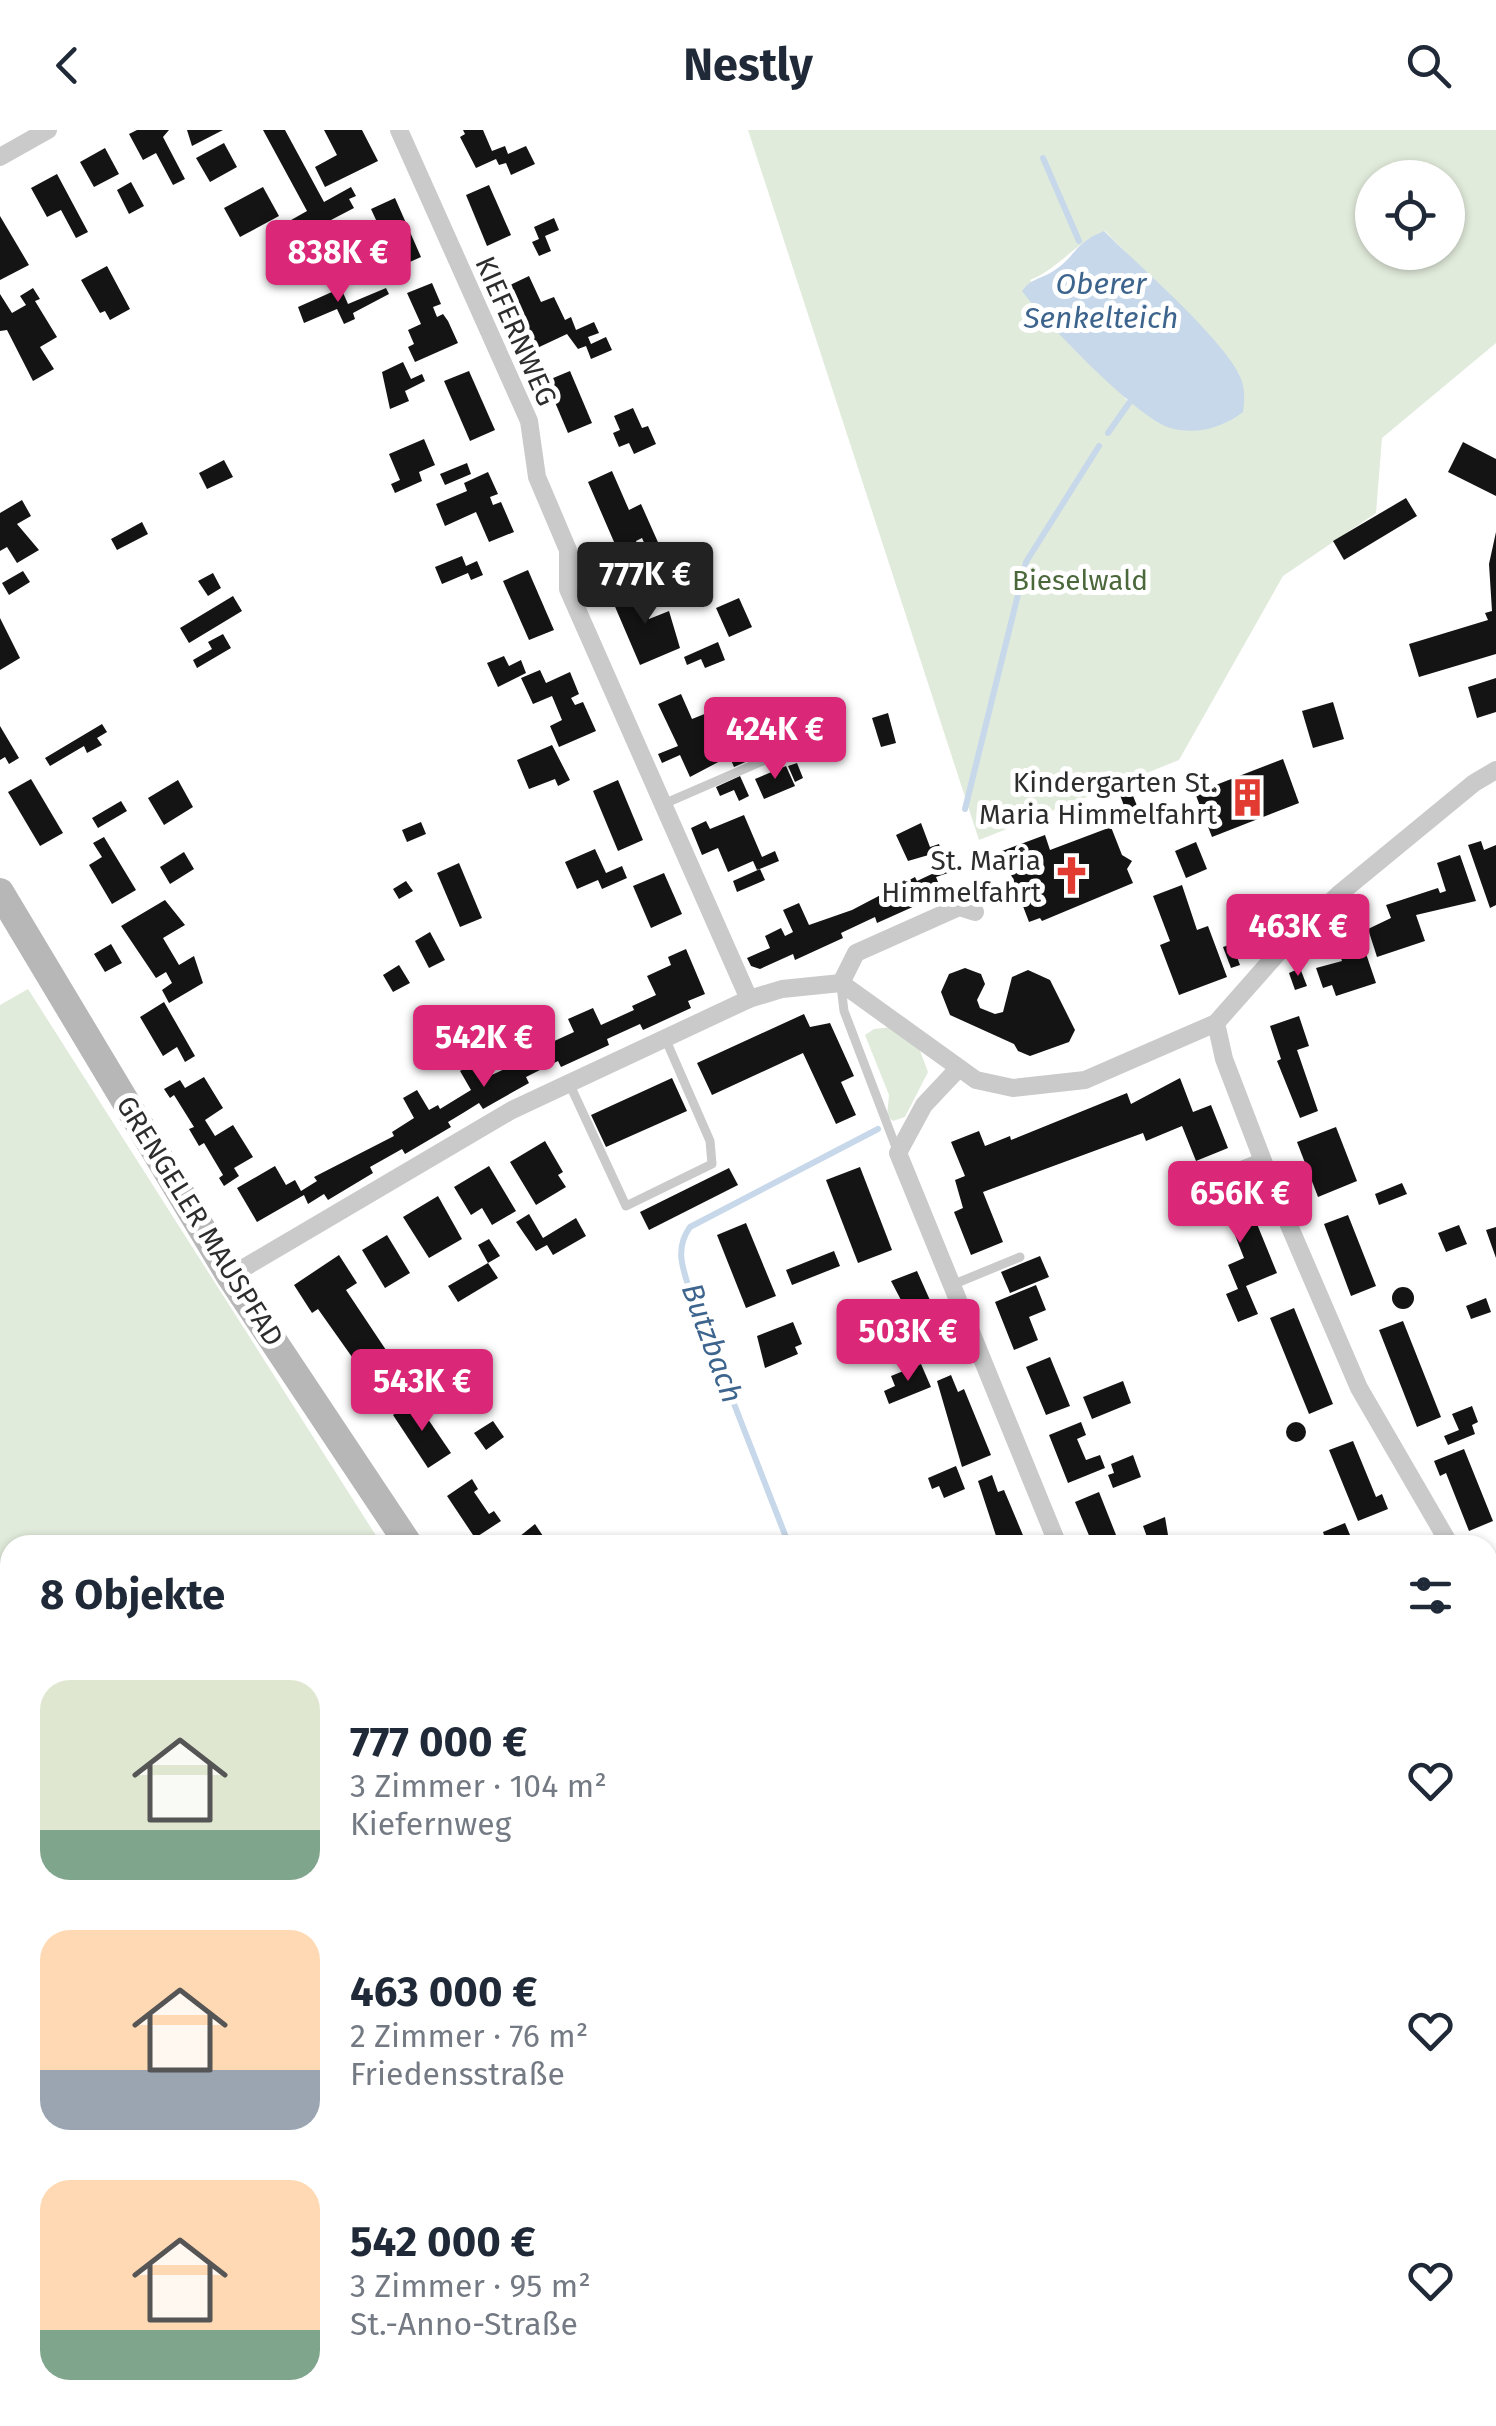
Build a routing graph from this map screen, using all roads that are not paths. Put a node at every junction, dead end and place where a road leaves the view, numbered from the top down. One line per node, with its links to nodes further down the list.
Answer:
1 (48, 130): 3 (street)
2 (399, 130): 6 (street, KIEFERNWEG)
3 (0, 157)
4 (765, 760): 6 (lane)
5 (1496, 770): 11 (street)
6 (666, 803): 10 (street, KIEFERNWEG)
7 (0, 892): 19 (main road, GRENGELER MAUSPFAD)
8 (967, 909): 9 (street)
9 (841, 983): 10 (street); 13 (street); 15 (lane)
10 (750, 999): 12 (street)
11 (1216, 1023): 13 (street); 16 (street)
12 (666, 1038): 14 (street); 14 (lane)
13 (957, 1070): 15 (street)
14 (569, 1083): 19 (street)
15 (898, 1153): 20 (street)
16 (1262, 1157): 17 (lane); 23 (street)
17 (1200, 1182)
18 (1020, 1257): 20 (lane)
19 (230, 1276): 21 (main road, GRENGELER MAUSPFAD)
20 (952, 1285): 22 (street)
21 (402, 1535)
22 (1054, 1535)
23 (1444, 1535)

